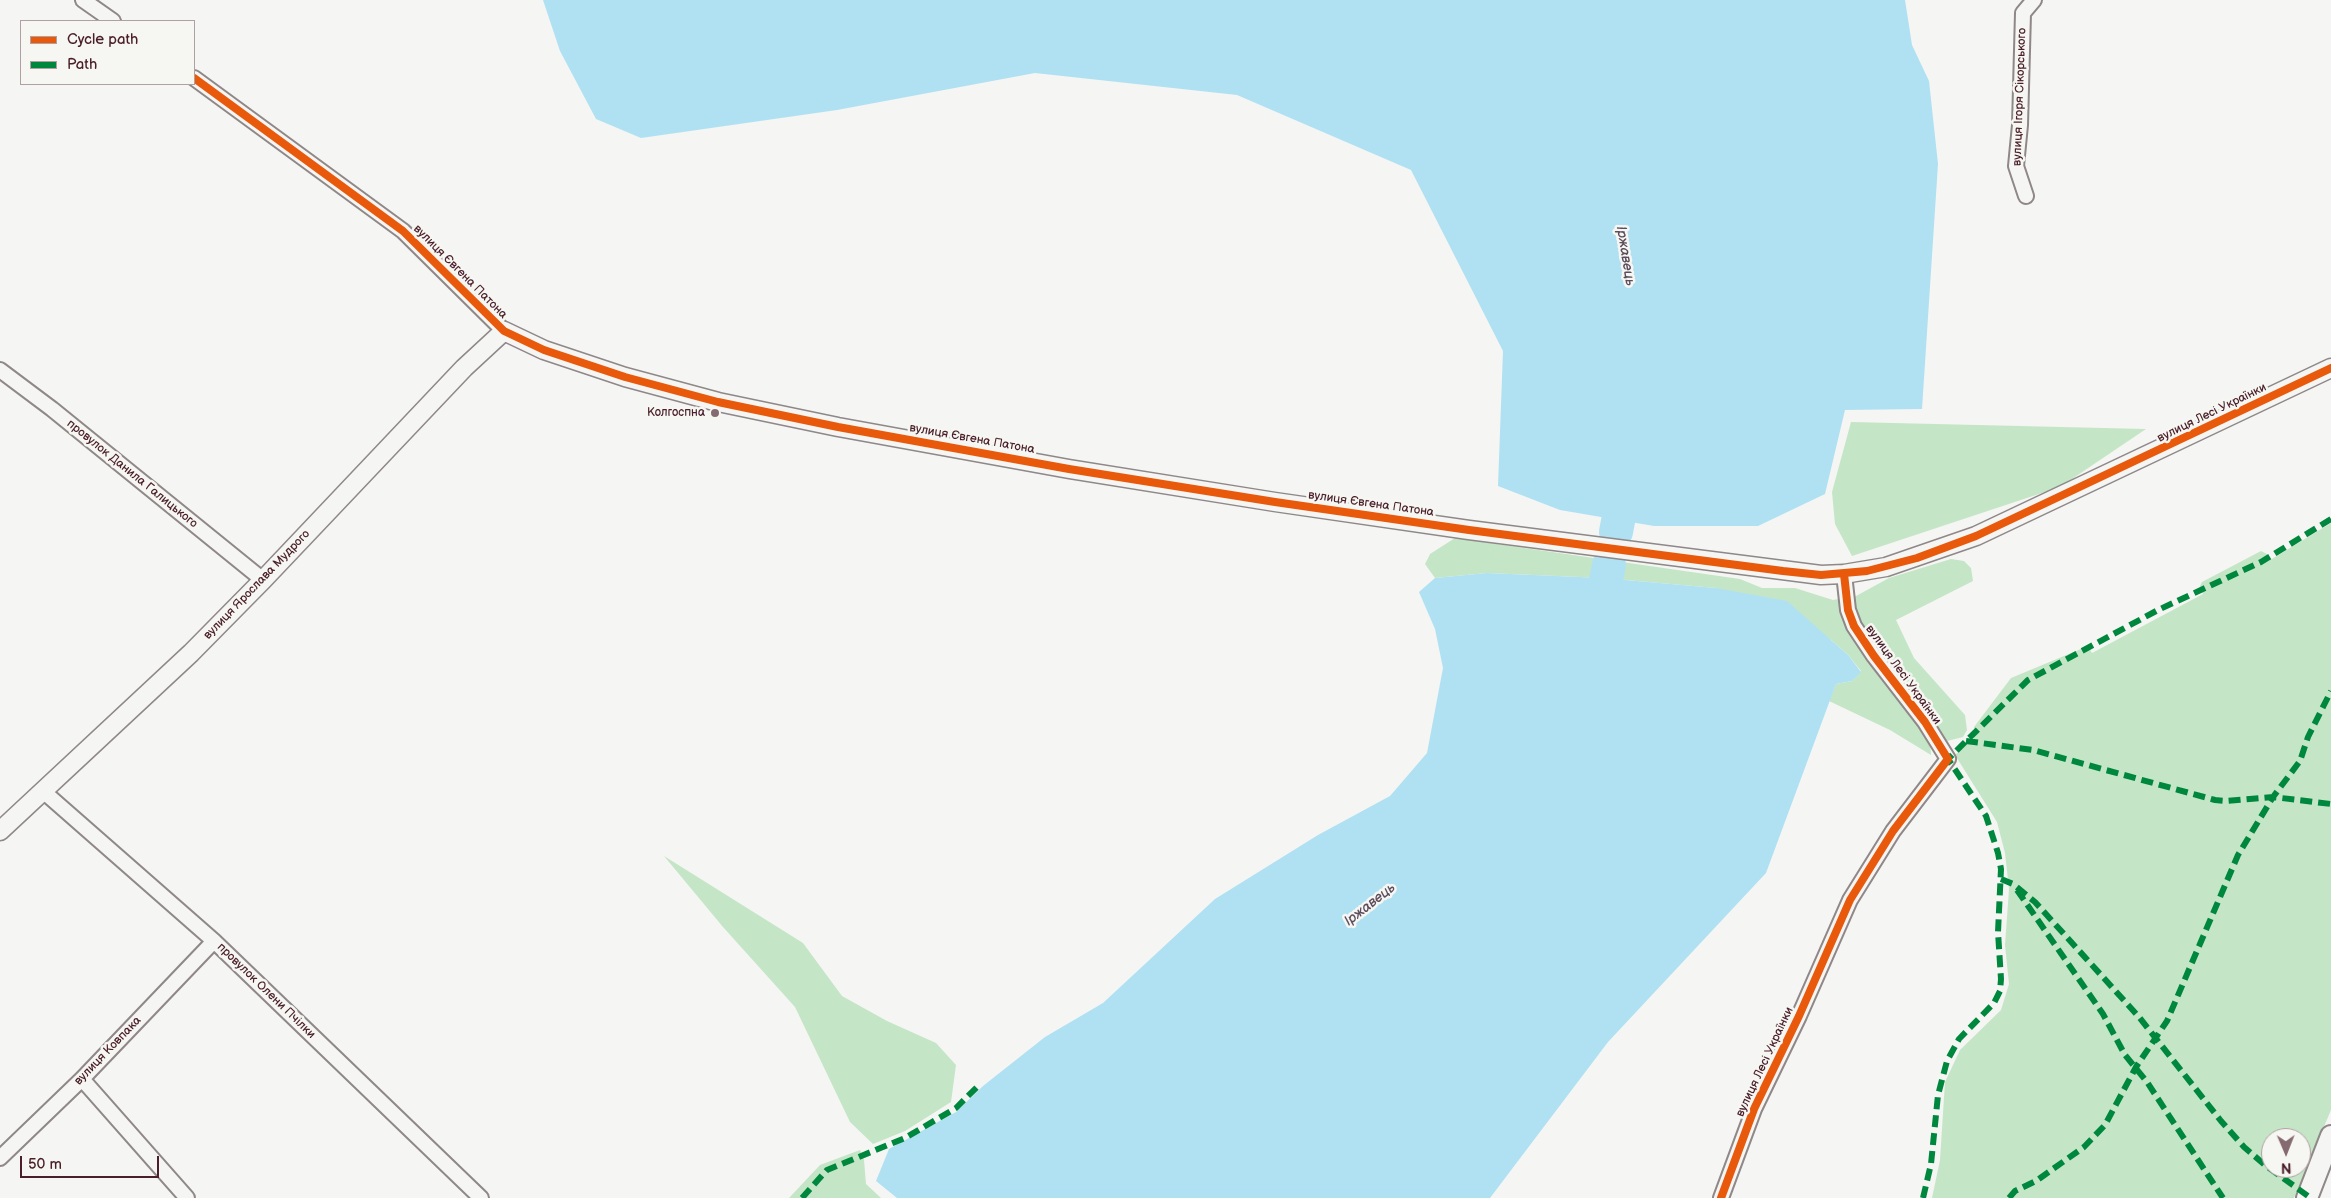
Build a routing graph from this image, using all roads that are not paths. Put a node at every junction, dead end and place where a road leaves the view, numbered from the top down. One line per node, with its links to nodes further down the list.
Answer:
1 (82, 0): 3 (street)
2 (2034, 0): 5 (street, вулиця Ігоря Сікорського)
3 (112, 20)
4 (195, 79): 6 (street, вулиця Євгена Патона)
5 (2026, 196)
6 (504, 331): 9 (street, вулиця Євгена Патона); 10 (street, вулиця Ярослава Мудрого)
7 (2331, 368): 9 (street, вулиця Лесі Українки)
8 (0, 370): 10 (street, провулок Данила Галицького)
9 (1844, 574): 19 (street, вулиця Лесі Українки)
10 (263, 580): 11 (street, вулиця Ярослава Мудрого)
11 (44, 791): 12 (street, вулиця Ярослава Мудрого); 13 (street, провулок Олени Пчілки)
12 (0, 831)
13 (214, 941): 14 (street, вулиця Ковпака); 18 (street, провулок Олени Пчілки)
14 (82, 1079): 16 (street, вулиця Ковпака); 17 (street)
15 (2331, 1136): 20 (main road)
16 (0, 1158)
17 (187, 1198)
18 (482, 1198)
19 (1721, 1198)
20 (2307, 1198)

